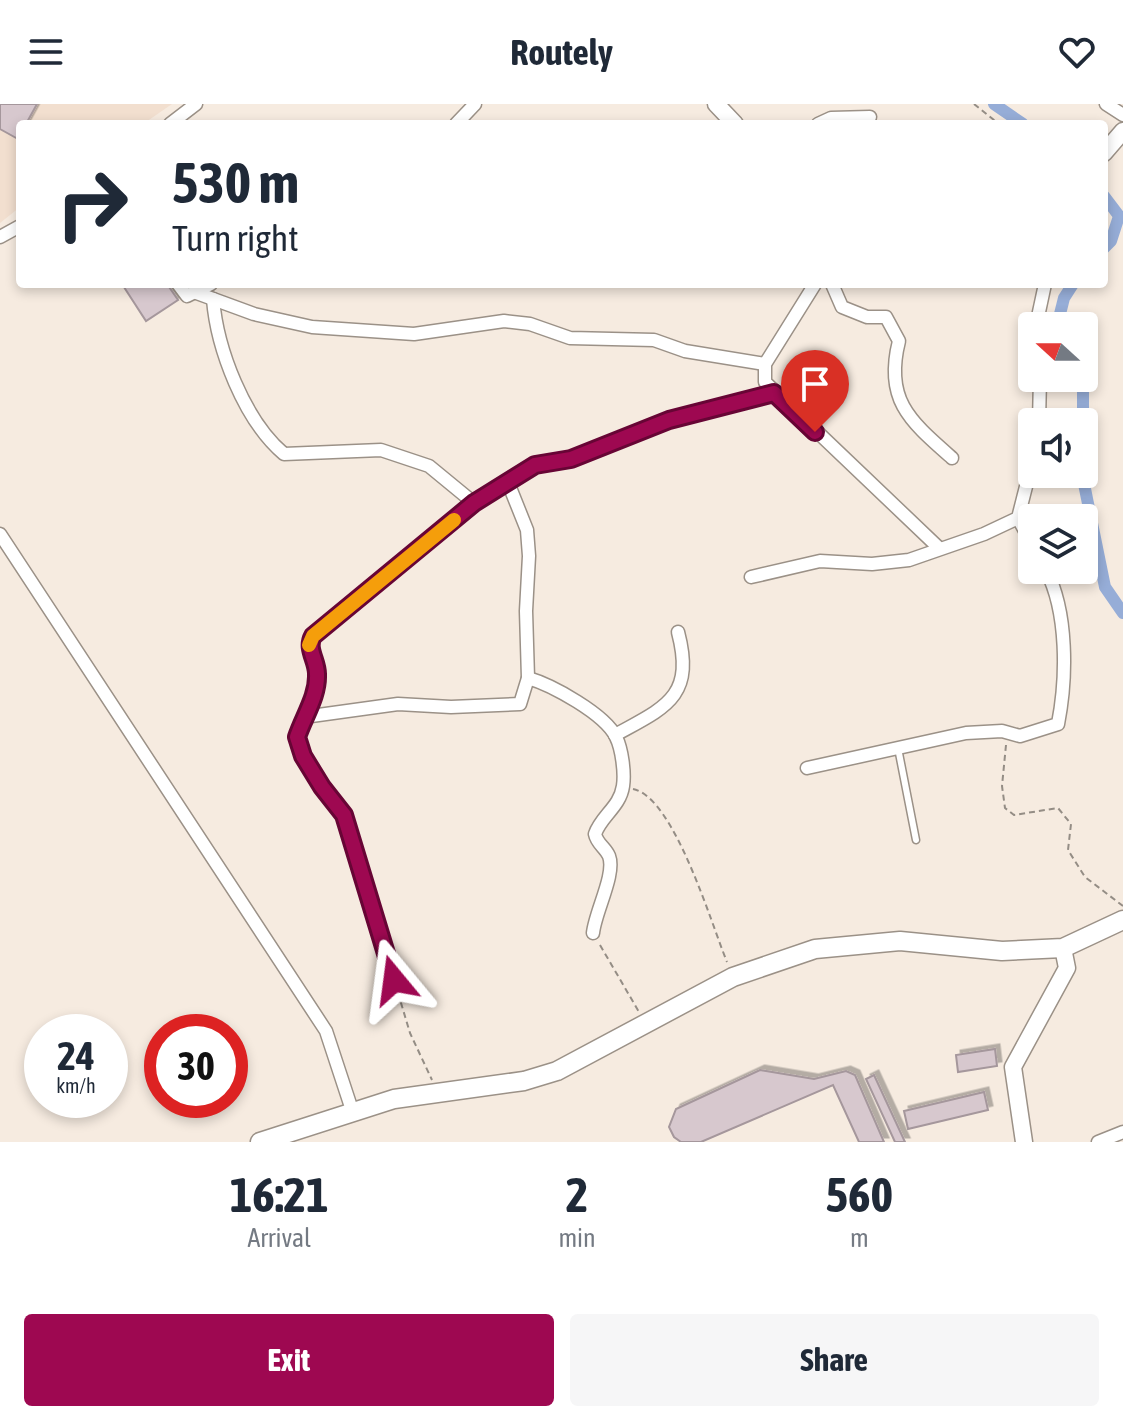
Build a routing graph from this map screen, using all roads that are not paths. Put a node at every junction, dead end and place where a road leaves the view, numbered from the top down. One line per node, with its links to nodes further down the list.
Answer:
1 (196, 104): 7 (street)
2 (475, 104): 8 (street)
3 (716, 104): 9 (street)
4 (1106, 104): 5 (street)
5 (1123, 115)
6 (870, 117): 10 (street)
7 (175, 120)
8 (460, 120)
9 (731, 120)
10 (827, 120)
11 (1123, 131): 12 (street)
12 (1108, 148)
13 (181, 288): 18 (street)
14 (202, 288): 18 (street)
15 (812, 288): 21 (street)
16 (834, 288): 23 (street)
17 (1044, 288): 20 (street)
18 (194, 292): 19 (street)
19 (213, 299): 21 (street); 25 (street)
20 (1039, 312)
21 (765, 364): 22 (street)
22 (774, 393): 24 (street); 28 (street)
23 (952, 458)
24 (507, 480): 25 (street); 32 (street)
25 (474, 503): 33 (street)
26 (1018, 518): 28 (street)
27 (0, 534): 42 (street)
28 (939, 548): 29 (street)
29 (751, 577)
30 (1052, 584): 35 (street)
31 (678, 632): 34 (street)
32 (528, 678): 33 (street); 34 (street)
33 (304, 717): 41 (street)
34 (615, 735): 39 (street)
35 (898, 748): 36 (street); 37 (lane)
36 (807, 768)
37 (916, 840)
38 (1123, 920): 40 (main road)
39 (593, 933)
40 (1063, 948): 42 (main road); 45 (street)
41 (394, 980)
42 (352, 1110): 44 (main road)
43 (1123, 1132): 46 (street)
44 (260, 1142)
45 (1024, 1142)
46 (1098, 1142)

